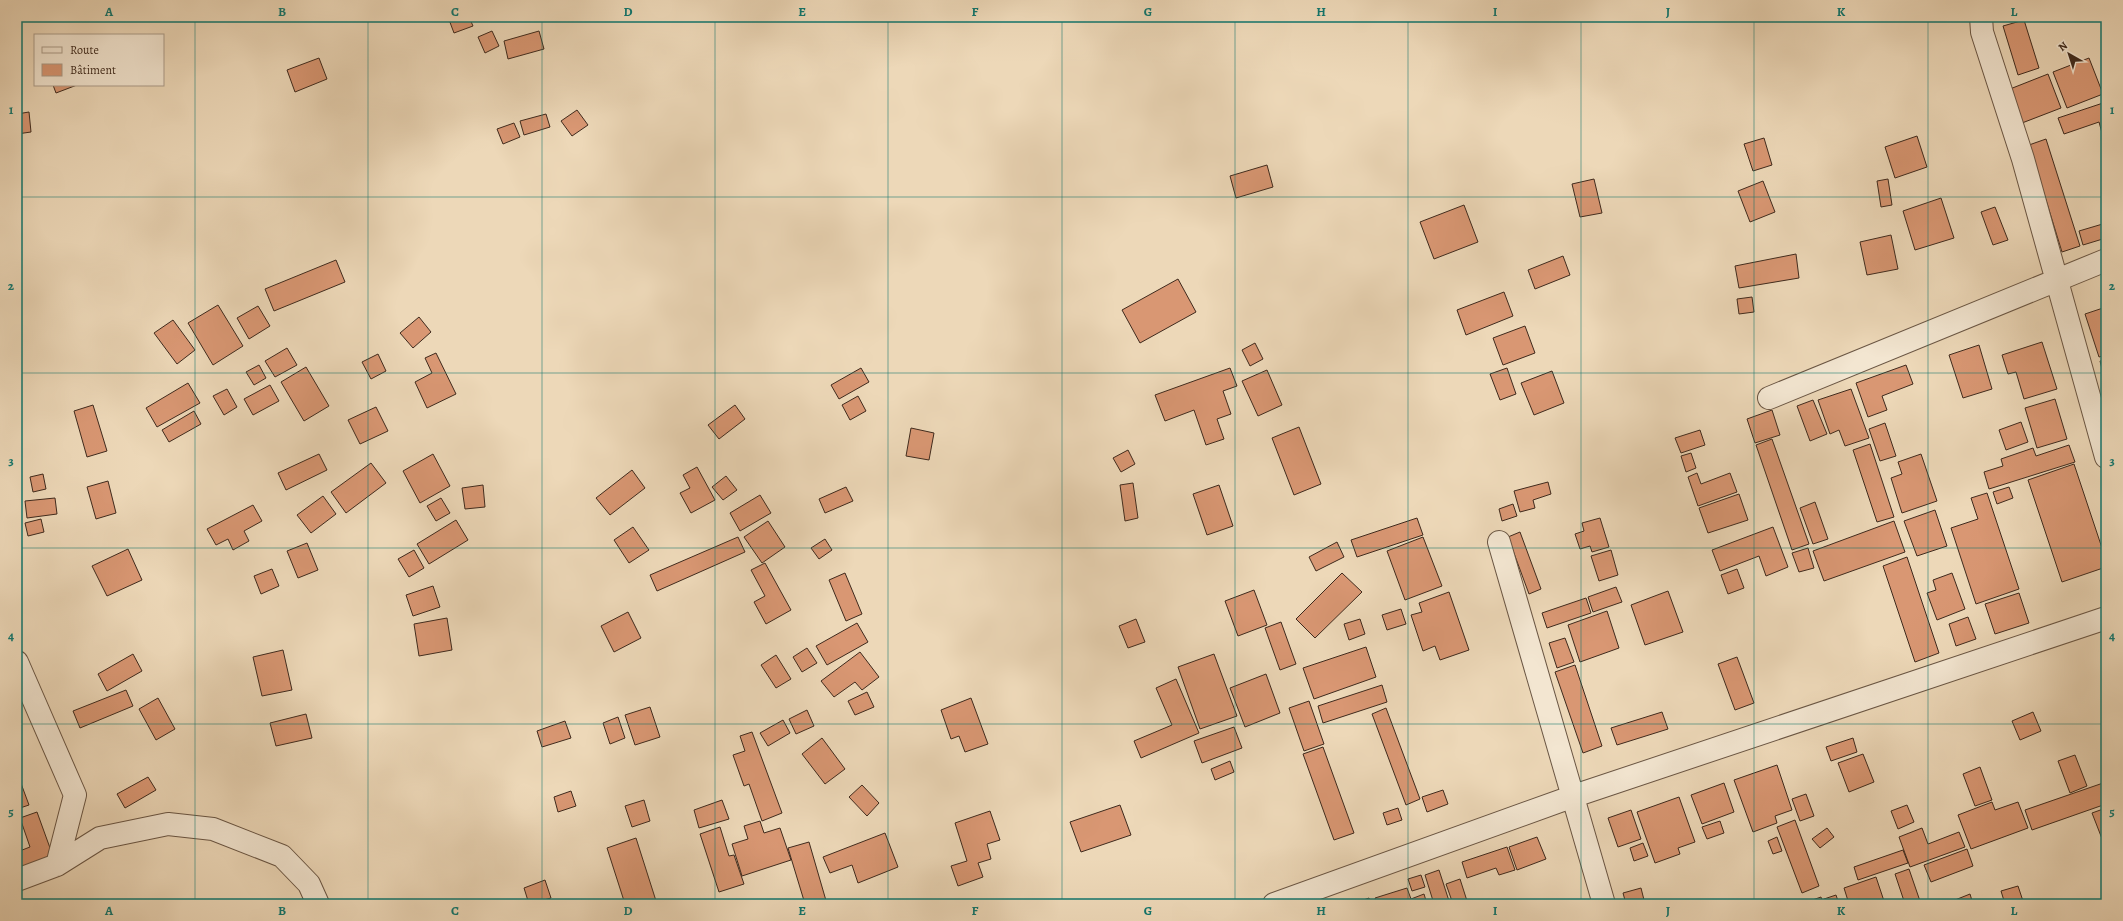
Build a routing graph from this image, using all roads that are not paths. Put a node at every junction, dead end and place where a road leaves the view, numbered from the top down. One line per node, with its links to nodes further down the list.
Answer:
1 (1981, 17): 3 (street)
2 (2106, 260): 3 (street)
3 (2058, 280): 4 (street); 5 (street)
4 (1769, 398)
5 (2106, 457)
6 (1499, 542): 9 (street)
7 (2106, 618): 9 (street)
8 (17, 662): 10 (street)
9 (1574, 796): 13 (street); 14 (street)
10 (58, 865): 11 (street); 12 (street)
11 (17, 880)
12 (318, 904)
13 (1274, 904)
14 (1604, 904)

